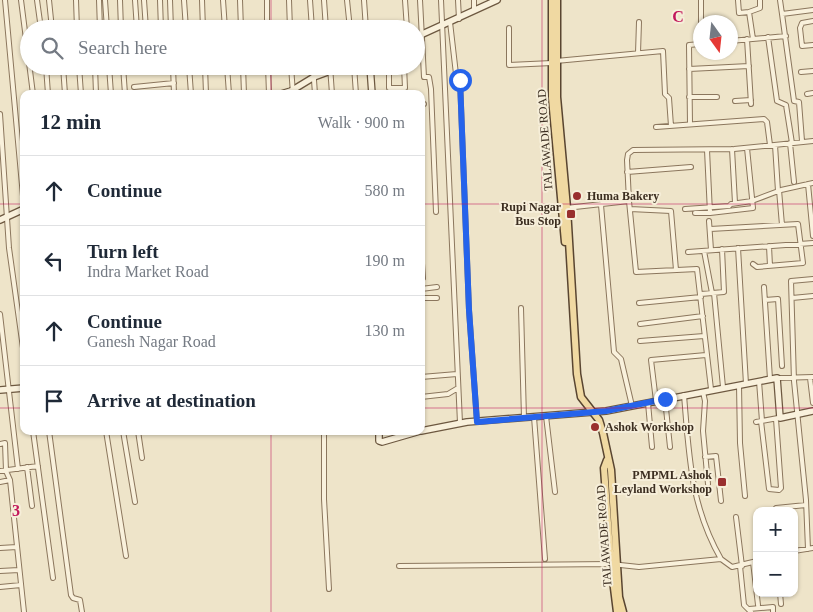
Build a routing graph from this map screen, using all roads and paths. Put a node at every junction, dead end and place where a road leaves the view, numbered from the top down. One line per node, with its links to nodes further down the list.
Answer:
1 (5, 0): 143 (street)
2 (21, 0): 41 (street)
3 (37, 0): 42 (street)
4 (49, 0): 43 (street)
5 (76, 0): 44 (street)
6 (99, 0): 45 (street)
7 (105, 0): 46 (street)
8 (120, 0): 47 (street)
9 (135, 0): 48 (street)
10 (144, 0): 49 (street)
11 (160, 0): 50 (street)
12 (170, 0): 51 (street)
13 (184, 0): 52 (street)
14 (202, 0): 53 (street)
15 (223, 0): 54 (street)
16 (240, 0): 55 (street)
17 (267, 0): 56 (street)
18 (289, 0): 57 (street)
19 (310, 0): 58 (street)
20 (324, 0): 59 (street)
21 (347, 0): 60 (street)
22 (364, 0): 61 (street)
23 (406, 0): 62 (street)
24 (420, 0): 63 (street)
25 (441, 0): 67 (street)
26 (458, 0): 40 (street)
27 (474, 0): 35 (street)
28 (552, 0): 78 (main road, TALAWADE ROAD)
29 (557, 0): 78 (main road, TALAWADE ROAD)
30 (701, 0): 39 (street)
31 (738, 0): 37 (street)
32 (760, 0): 37 (street)
33 (780, 0): 38 (street)
34 (494, 1): 35 (street)
35 (476, 10): 40 (street)
36 (813, 10): 38 (street)
37 (750, 12): 72 (street)
38 (782, 14): 70 (street)
39 (701, 15)
40 (459, 19): 64 (street)
41 (23, 20)
42 (40, 20)
43 (51, 20)
44 (77, 20)
45 (100, 20)
46 (106, 20)
47 (121, 20)
48 (136, 20)
49 (145, 20)
50 (161, 20)
51 (171, 20)
52 (185, 20)
53 (203, 20)
54 (224, 20)
55 (241, 20)
56 (267, 20)
57 (290, 20)
58 (311, 20)
59 (325, 20)
60 (349, 20)
61 (365, 20)
62 (407, 20)
63 (419, 20)
64 (450, 22): 67 (street); 231 (street)
65 (639, 22): 77 (street)
66 (813, 22): 76 (street)
67 (442, 25): 69 (street); 201 (street)
68 (508, 28): 78 (street)
69 (425, 33)
70 (786, 36): 71 (street); 137 (street)
71 (768, 37): 72 (street); 138 (street)
72 (753, 39): 73 (street)
73 (747, 40): 74 (street); 79 (street)
74 (738, 41)
75 (693, 45): 80 (street)
76 (813, 45)
77 (638, 53): 78 (street); 134 (street)
78 (553, 61): 155 (main road, TALAWADE ROAD)
79 (749, 66): 80 (street); 131 (street)
80 (689, 69): 129 (street)
81 (813, 71): 82 (street)
82 (801, 72)
83 (30, 75): 108 (street)
84 (47, 75): 109 (street)
85 (64, 75): 110 (street)
86 (80, 75): 111 (street)
87 (95, 75): 112 (street)
88 (110, 75): 113 (street)
89 (123, 75): 114 (street)
90 (174, 75): 105 (street)
91 (190, 75): 116 (street)
92 (205, 75): 117 (street)
93 (228, 75): 118 (street)
94 (243, 75): 119 (street)
95 (269, 75): 120 (street)
96 (291, 75): 121 (street)
97 (318, 75): 104 (street)
98 (331, 75): 124 (street)
99 (355, 75): 125 (street)
100 (371, 75): 126 (street)
101 (389, 75): 107 (street)
102 (404, 75): 107 (street)
103 (424, 75): 160 (street)
104 (314, 77): 122 (street); 123 (street)
105 (174, 83): 106 (street); 115 (street)
106 (134, 86)
107 (405, 88)
108 (32, 90)
109 (48, 90)
110 (65, 90)
111 (81, 90)
112 (96, 90)
113 (111, 90)
114 (125, 90)
115 (174, 90)
116 (191, 90)
117 (206, 90)
118 (229, 90)
119 (244, 90)
120 (270, 90)
121 (292, 90)
122 (295, 90)
123 (315, 90)
124 (332, 90)
125 (356, 90)
126 (372, 90)
127 (813, 93): 128 (street)
128 (807, 94)
129 (689, 97): 130 (street); 133 (street)
130 (717, 97)
131 (735, 101)
132 (0, 114): 162 (street)
133 (690, 124): 134 (street); 139 (street)
134 (671, 126): 135 (street)
135 (656, 127)
136 (813, 140): 137 (street)
137 (802, 141): 138 (street)
138 (791, 143): 139 (street); 146 (street)
139 (773, 145): 140 (street); 149 (street)
140 (747, 148): 141 (street); 151 (street)
141 (732, 149): 142 (street); 153 (street)
142 (707, 150): 145 (street); 159 (street)
143 (20, 164)
144 (691, 167): 145 (street)
145 (628, 172): 150 (street)
146 (794, 182)
147 (813, 183): 148 (street)
148 (808, 184): 149 (street); 152 (street)
149 (778, 191): 151 (street); 164 (street)
150 (630, 201): 154 (street); 156 (street)
151 (752, 201): 153 (street); 159 (street)
152 (811, 201): 166 (street)
153 (735, 203): 159 (street)
154 (601, 205): 155 (street); 222 (street)
155 (564, 208): 223 (main road, TALAWADE ROAD)
156 (630, 209): 177 (street); 177 (street)
157 (686, 209): 159 (street)
158 (20, 210): 162 (street)
159 (710, 211): 161 (street)
160 (436, 212)
161 (695, 213)
162 (3, 218): 194 (street)
163 (709, 222): 165 (street)
164 (782, 225): 165 (street); 168 (street)
165 (710, 229): 173 (street)
166 (813, 236)
167 (813, 243): 168 (street)
168 (801, 244): 169 (street); 176 (street)
169 (769, 246): 170 (street); 176 (street)
170 (738, 248): 171 (street); 207 (street)
171 (722, 249): 173 (street); 182 (street)
172 (704, 250): 173 (street); 174 (street); 182 (street)
173 (711, 250)
174 (688, 252)
175 (754, 264): 176 (street)
176 (770, 266)
177 (676, 270): 183 (street)
178 (813, 279): 187 (street)
179 (437, 287): 180 (street)
180 (425, 288)
181 (764, 288): 188 (street)
182 (713, 293): 183 (street); 209 (street)
183 (701, 296): 189 (street); 192 (street)
184 (813, 296): 187 (street)
185 (425, 298): 186 (street)
186 (437, 298)
187 (792, 298): 204 (street)
188 (765, 300): 197 (street); 198 (street)
189 (639, 303)
190 (521, 308): 227 (street)
191 (0, 314): 214 (street)
192 (703, 316): 193 (street); 195 (street)
193 (640, 324)
194 (20, 328)
195 (704, 336): 196 (street); 199 (street)
196 (640, 341)
197 (780, 342): 198 (street); 200 (street)
198 (768, 344): 205 (street)
199 (706, 355): 212 (street); 219 (street)
200 (782, 366)
201 (457, 374): 202 (street); 210 (street)
202 (425, 377)
203 (812, 377): 204 (street); 221 (street)
204 (795, 378): 205 (street); 225 (street)
205 (773, 379): 206 (street); 229 (street)
206 (759, 381): 207 (street); 230 (street)
207 (746, 384): 208 (street)
208 (739, 385): 209 (street); 258 (street)
209 (723, 387): 212 (street)
210 (458, 388): 217 (street); 233 (street)
211 (20, 389): 214 (street)
212 (711, 389): 215 (street)
213 (0, 390): 214 (street)
214 (10, 390): 251 (street)
215 (703, 391): 216 (street); 246 (street)
216 (684, 394): 218 (street); 271 (street)
217 (425, 397)
218 (665, 399): 219 (street); 244 (street)
219 (656, 401): 220 (street)
220 (648, 403): 222 (street); 245 (street)
221 (813, 403)
222 (632, 406): 223 (street)
223 (591, 412): 226 (street); 248 (main road, TALAWADE ROAD)
224 (813, 412): 225 (street)
225 (798, 415): 229 (street); 261 (street)
226 (546, 416): 228 (street); 257 (street)
227 (524, 418): 228 (street); 231 (street)
228 (534, 418): 272 (street)
229 (778, 418): 230 (street); 230 (street)
230 (762, 421): 232 (street)
231 (477, 422): 233 (street)
232 (756, 422)
233 (460, 423): 234 (street)
234 (425, 430)
235 (34, 435): 249 (street)
236 (50, 435): 290 (street)
237 (107, 435): 270 (street)
238 (124, 435): 260 (street)
239 (139, 435): 247 (street)
240 (324, 435): 283 (street)
241 (379, 435): 242 (street)
242 (407, 435)
243 (0, 444): 252 (street)
244 (670, 447)
245 (652, 448)
246 (705, 457): 256 (street); 259 (street)
247 (142, 458)
248 (607, 459): 274 (main road, TALAWADE ROAD); 277 (main road, TALAWADE ROAD)
249 (38, 466): 250 (street); 280 (street)
250 (27, 467): 251 (street); 262 (street)
251 (18, 469): 252 (street)
252 (6, 471): 253 (street); 254 (street)
253 (0, 472)
254 (10, 480): 255 (street); 265 (street)
255 (0, 482)
256 (708, 484)
257 (555, 492)
258 (745, 496)
259 (720, 501)
260 (135, 502)
261 (806, 505): 263 (street); 268 (street)
262 (32, 506)
263 (786, 507)
264 (736, 517): 276 (street)
265 (16, 547): 266 (street); 278 (street)
266 (0, 548)
267 (813, 548): 268 (street)
268 (808, 549): 269 (street)
269 (798, 550)
270 (126, 556)
271 (721, 558): 276 (street); 277 (street)
272 (545, 559)
273 (753, 562): 276 (street)
274 (611, 564): 275 (street); 277 (street); 291 (main road, TALAWADE ROAD)
275 (399, 566)
276 (741, 566): 288 (street)
277 (619, 567): 292 (main road, TALAWADE ROAD)
278 (19, 570): 279 (street); 281 (street)
279 (0, 571)
280 (53, 578)
281 (21, 585): 282 (street); 289 (street)
282 (0, 587)
283 (329, 589)
284 (757, 597): 287 (street)
285 (780, 597): 286 (street)
286 (781, 604)
287 (758, 605)
288 (750, 611): 293 (street)
289 (24, 612)
290 (82, 612)
291 (618, 612)
292 (623, 612)
293 (773, 612)

